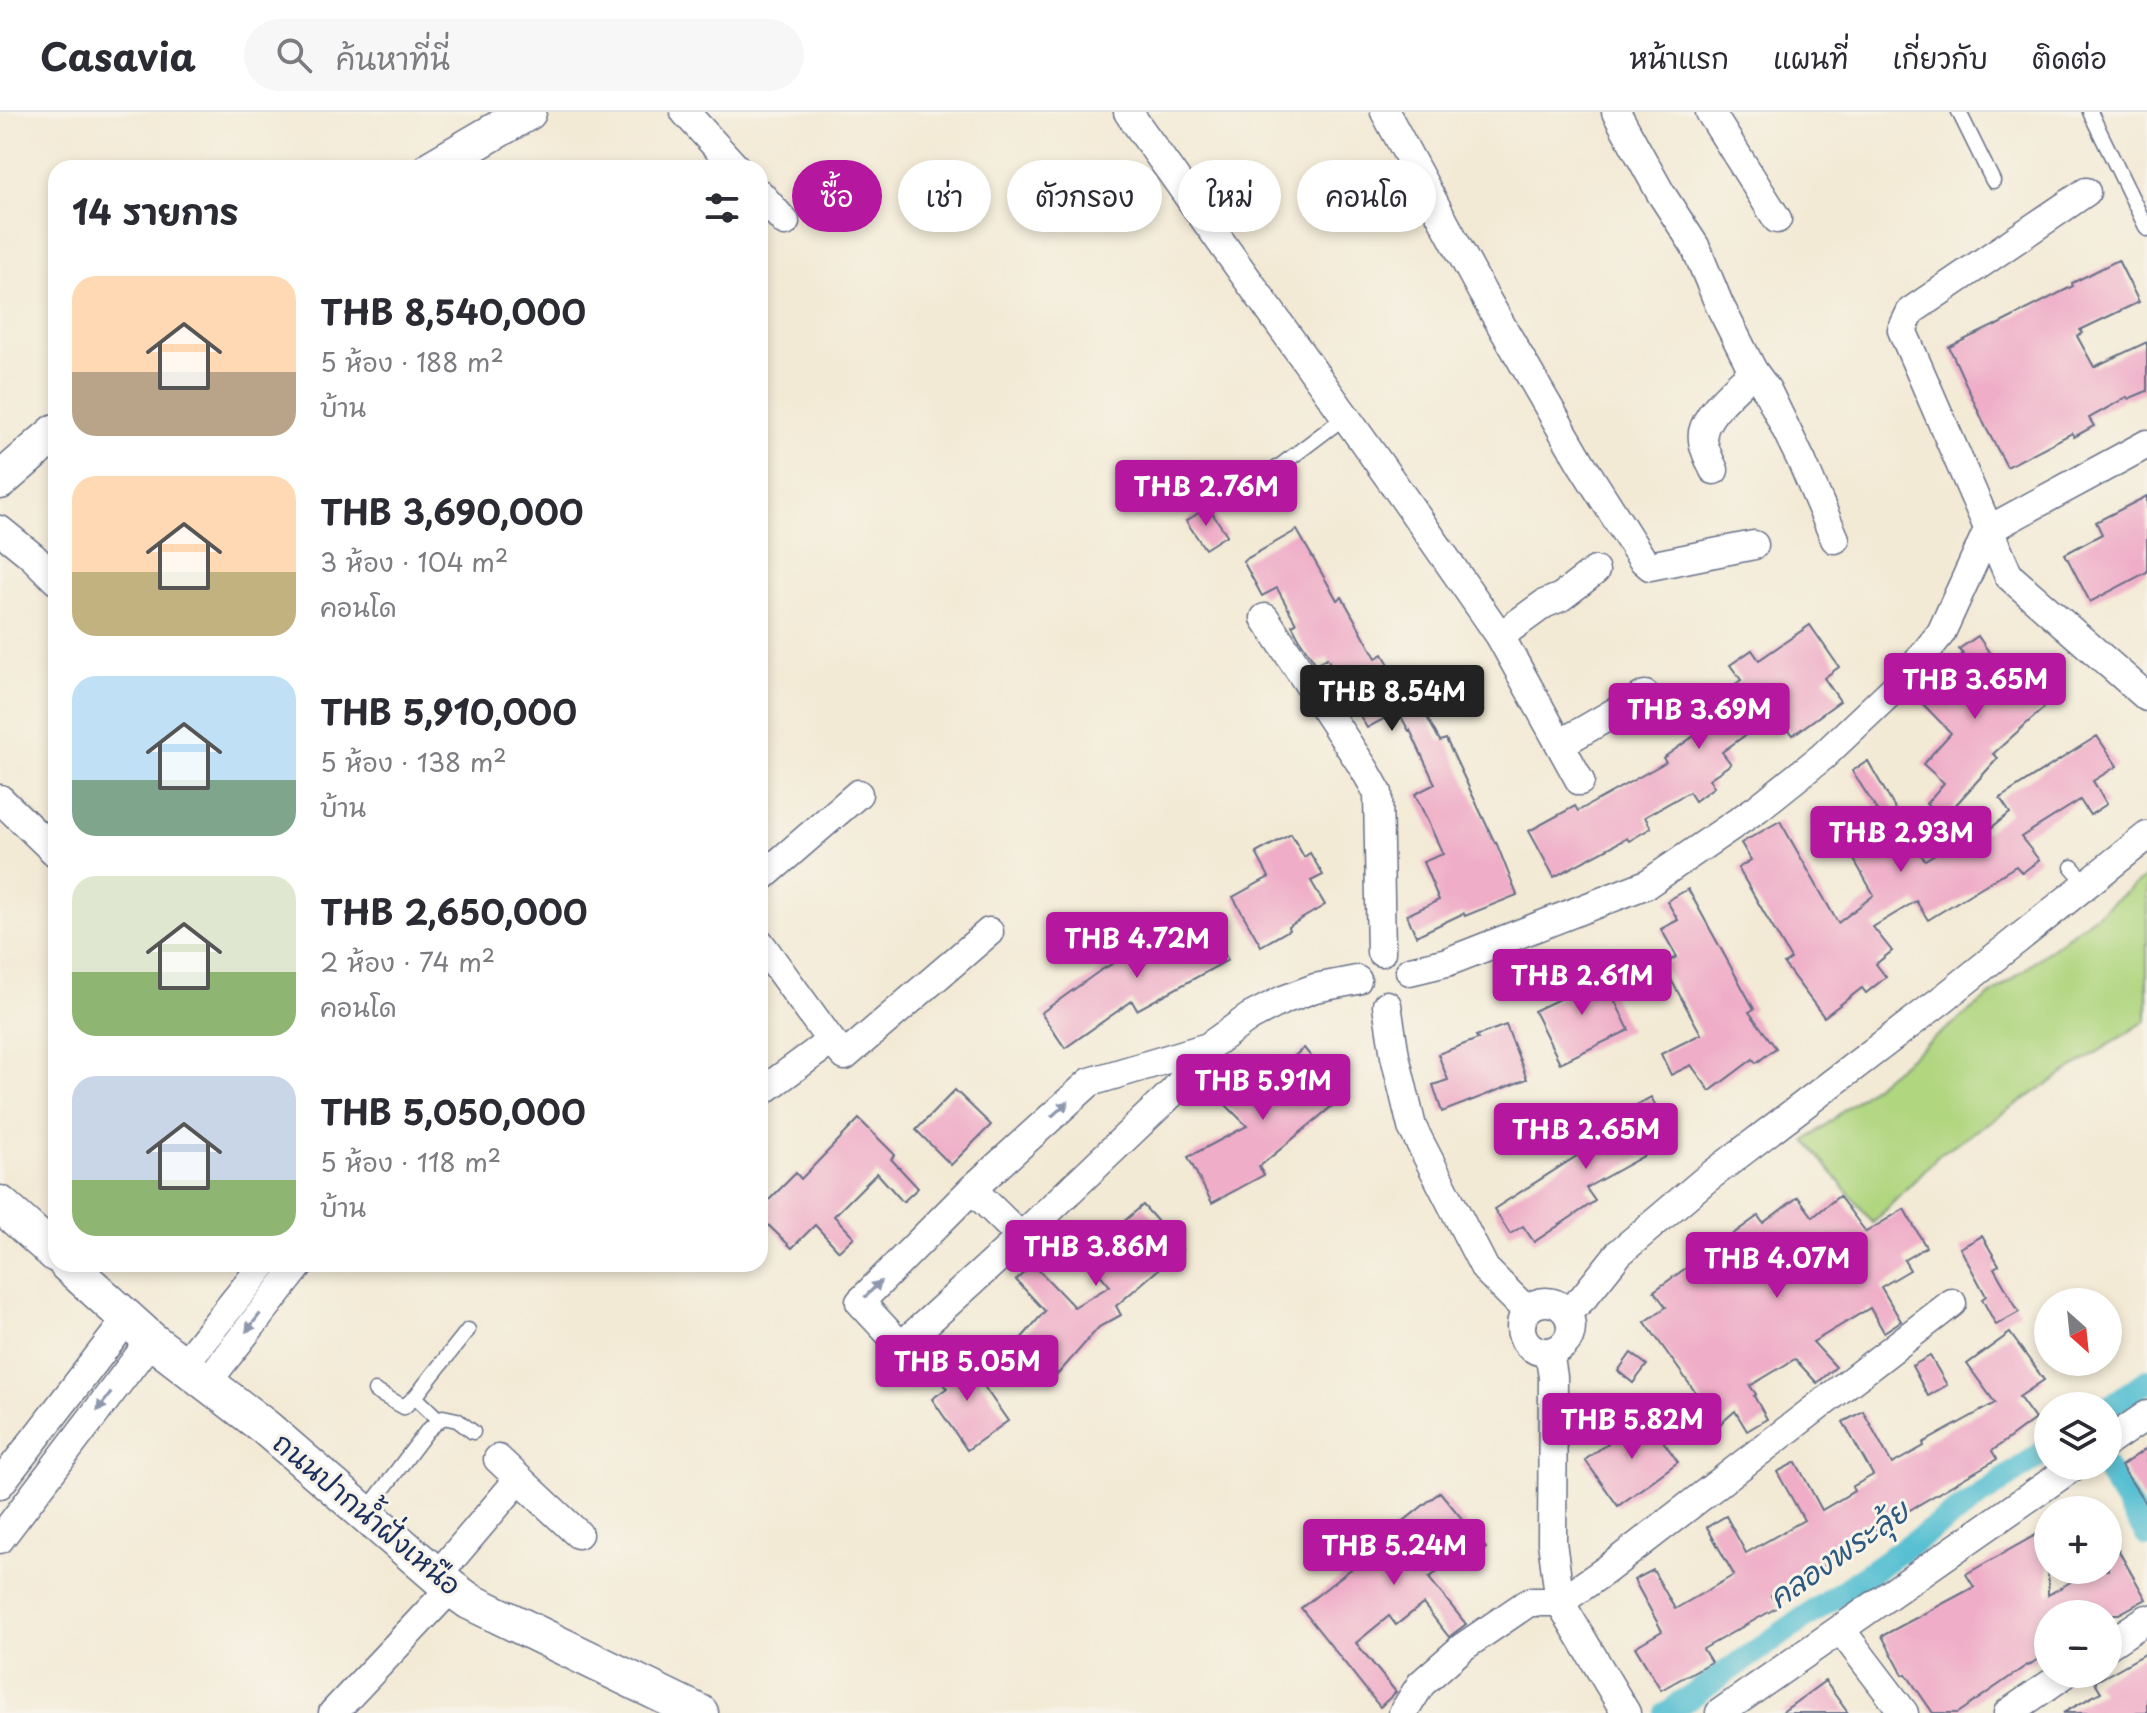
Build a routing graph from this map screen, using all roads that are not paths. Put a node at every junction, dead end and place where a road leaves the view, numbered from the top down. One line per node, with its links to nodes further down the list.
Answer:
1 (528, 112): 9 (street)
2 (685, 112): 10 (street)
3 (1128, 112): 18 (street)
4 (1385, 112): 27 (street)
5 (1616, 112): 17 (street)
6 (1710, 112): 14 (street)
7 (1959, 112): 11 (lane)
8 (2090, 112): 16 (lane)
9 (446, 160)
10 (729, 160)
11 (1993, 181)
12 (2086, 192): 25 (street)
13 (768, 203): 15 (street)
14 (1777, 219)
15 (785, 222)
16 (2147, 229)
17 (1753, 371): 21 (street); 26 (street)
18 (1346, 416): 22 (lane); 31 (street)
19 (48, 439): 23 (street)
20 (2147, 444): 25 (street)
21 (1714, 470)
22 (1272, 472)
23 (0, 481)
24 (0, 530): 29 (street)
25 (1988, 530): 33 (street); 44 (street)
26 (1835, 539)
27 (1754, 545)
28 (1595, 571): 31 (street)
29 (48, 572)
30 (1265, 618): 42 (street)
31 (1500, 636): 34 (street)
32 (1645, 695): 34 (street)
33 (2147, 697)
34 (1560, 744): 35 (street)
35 (1580, 781)
36 (858, 794): 40 (street)
37 (0, 799): 39 (street)
38 (2147, 836): 59 (street)
39 (48, 845)
40 (768, 872)
41 (989, 932): 47 (street)
42 (1381, 952): 44 (street); 45 (street)
43 (768, 954): 47 (street)
44 (1410, 971): 46 (street)
45 (1357, 980): 46 (street); 48 (street)
46 (1387, 1005): 58 (street)
47 (831, 1041): 49 (street)
48 (1208, 1047): 50 (street, one-way to 48); 52 (street)
49 (768, 1087)
50 (972, 1189): 52 (street); 52 (street, one-way to 50)
51 (0, 1204): 53 (street)
52 (1021, 1237)
53 (48, 1247)
54 (76, 1272): 60 (street, ถนนปากน้ำฝั่งเหนือ)
55 (259, 1272): 63 (street)
56 (292, 1272): 63 (street, one-way to 63)
57 (1952, 1303): 78 (street)
58 (1526, 1310): 59 (street); 62 (street)
59 (1567, 1312): 62 (street)
60 (140, 1329): 63 (street, ถนนปากน้ำฝั่งเหนือ); 73 (street); 76 (street, one-way to 76)
61 (468, 1330): 65 (lane)
62 (1549, 1352): 78 (street)
63 (196, 1373): 74 (street, ถนนปากน้ำฝั่งเหนือ)
64 (375, 1391): 65 (lane)
65 (415, 1397): 67 (lane)
66 (2147, 1415): 69 (street)
67 (439, 1420): 68 (lane); 74 (lane)
68 (473, 1432)
69 (2122, 1432)
70 (498, 1459): 71 (street)
71 (519, 1479): 75 (street); 77 (street)
72 (2054, 1480): 80 (street)
73 (0, 1484)
74 (365, 1513): 77 (street, ถนนปากน้ำฝั่งเหนือ)
75 (578, 1534)
76 (0, 1539)
77 (444, 1582): 84 (street); 85 (street, ถนนปากน้ำฝั่งเหนือ)
78 (1560, 1602): 83 (street); 86 (street)
79 (2147, 1619): 81 (street)
80 (1841, 1630): 87 (street); 88 (street)
81 (2122, 1636)
82 (2045, 1688): 89 (street)
83 (1622, 1706)
84 (333, 1713)
85 (700, 1713)
86 (1403, 1713)
87 (1720, 1713)
88 (1904, 1713)
89 (2008, 1713)

